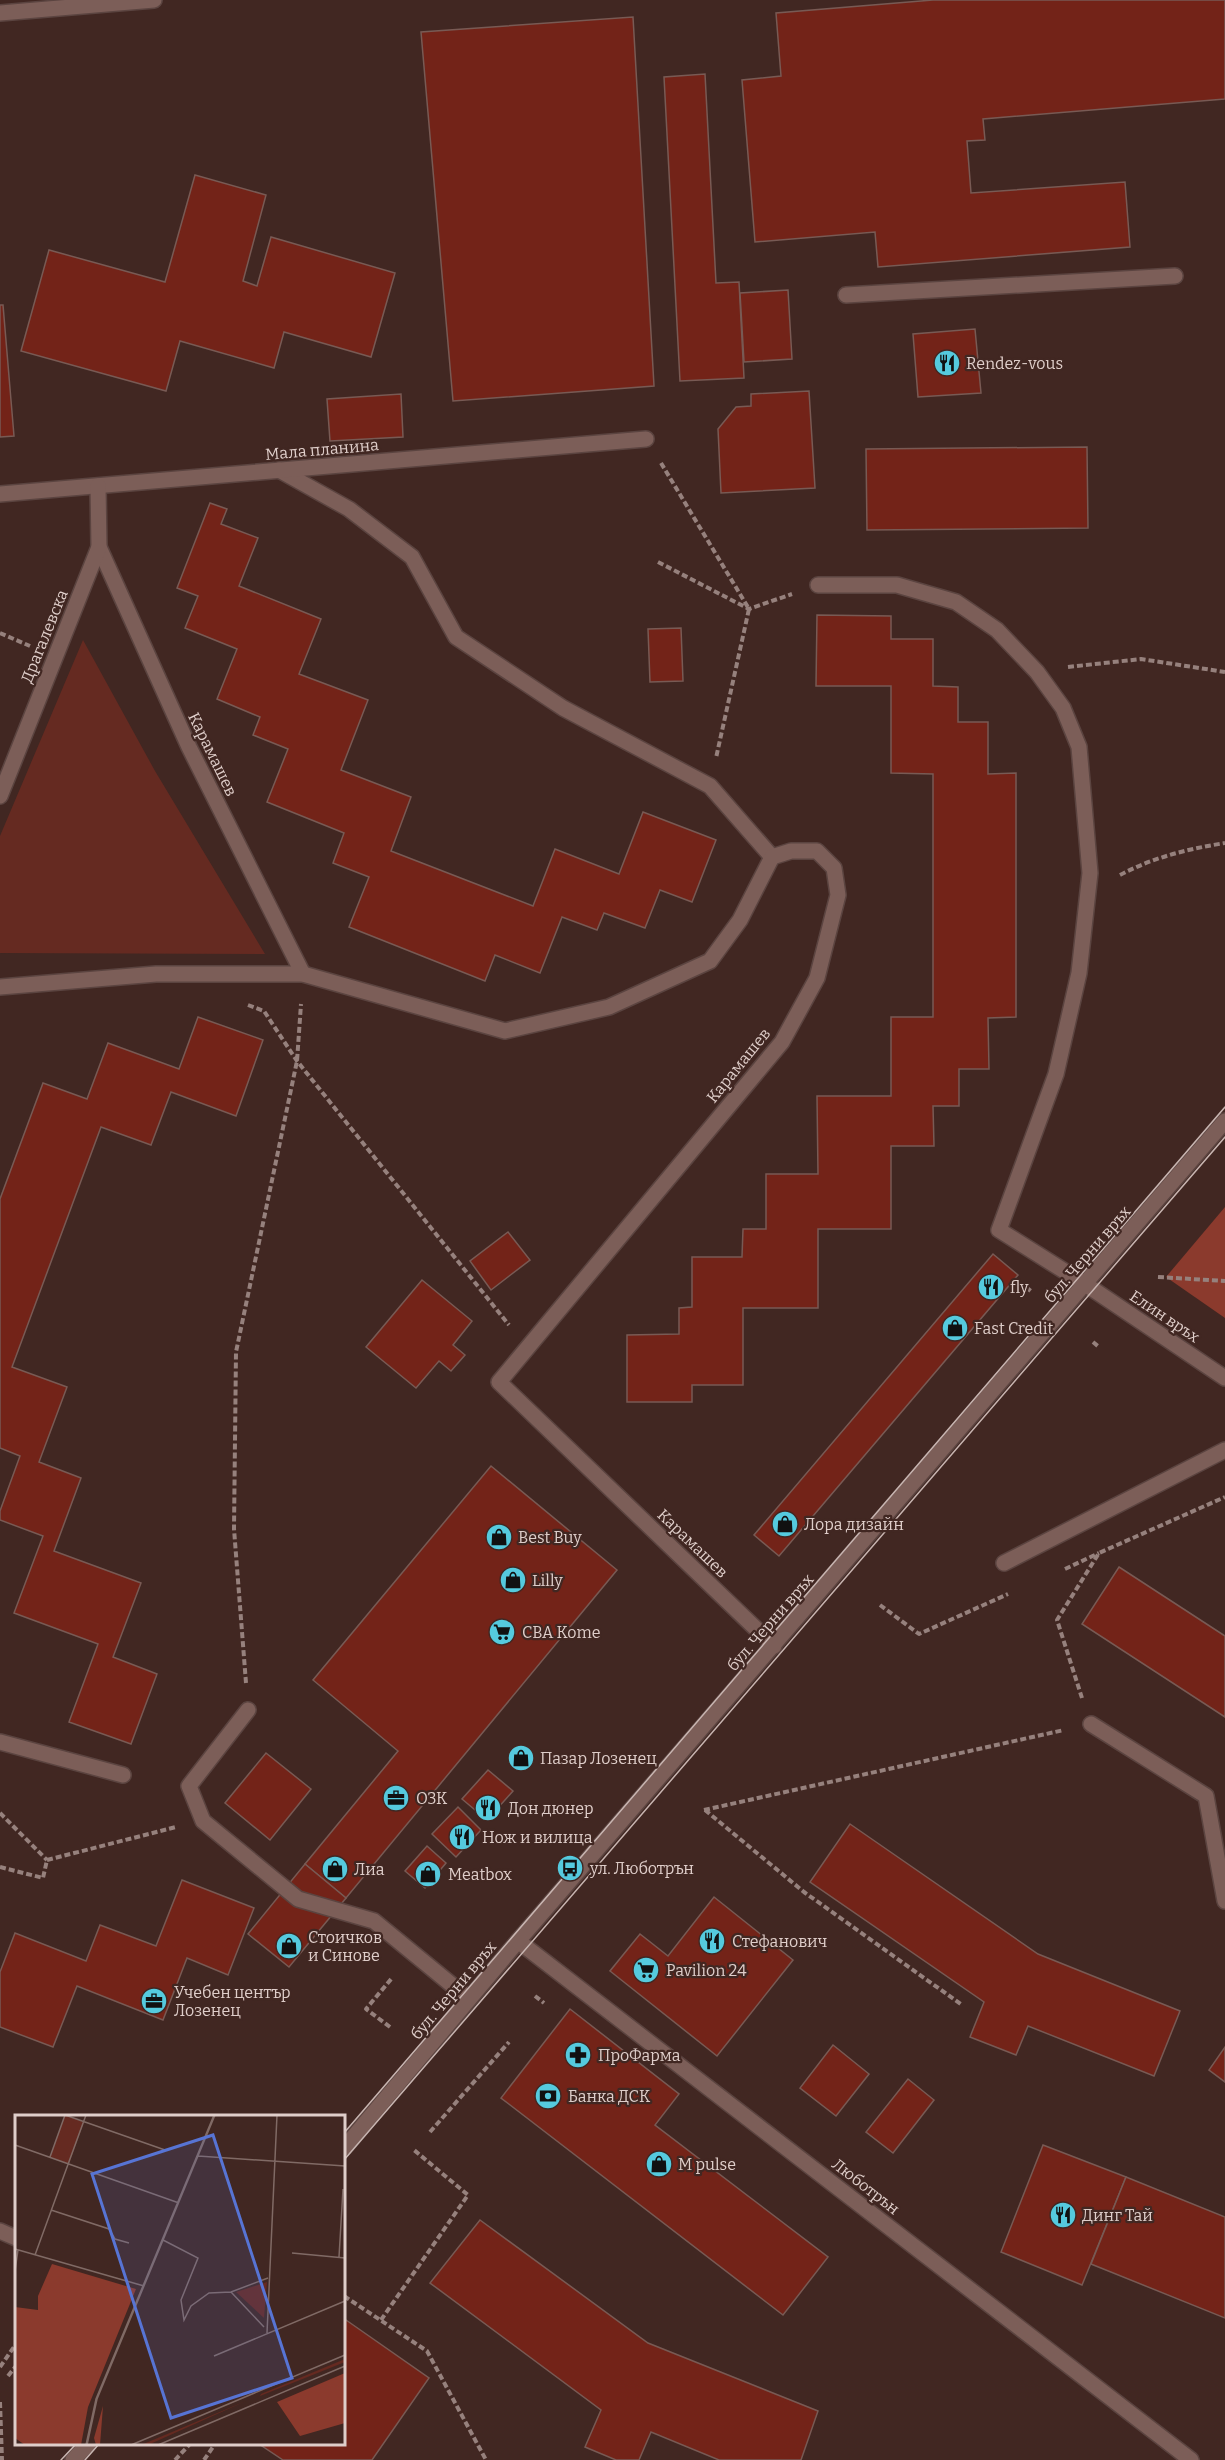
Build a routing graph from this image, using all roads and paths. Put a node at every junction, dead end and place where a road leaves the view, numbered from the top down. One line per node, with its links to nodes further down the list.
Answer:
1 (154, 0): 2 (street)
2 (0, 13)
3 (1175, 276): 4 (street)
4 (846, 295)
5 (646, 439): 6 (street, Мала планина); 12 (path)
6 (279, 470): 7 (street, Мала планина); 15 (street)
7 (98, 486): 8 (street, Мала планина); 9 (street, Драгалевска)
8 (0, 494)
9 (99, 547): 16 (street, Драгалевска); 20 (street, Карамашев)
10 (658, 562): 12 (path)
11 (818, 585): 12 (path); 19 (street)
12 (749, 609): 15 (path)
13 (1104, 661): 14 (path)
14 (1225, 672)
15 (710, 786): 18 (street)
16 (0, 796)
17 (1225, 843): 19 (path)
18 (772, 857): 20 (street); 31 (street, Карамашев)
19 (1088, 892): 27 (street, Елин връх)
20 (303, 974): 21 (street); 23 (path)
21 (0, 987)
22 (243, 1004): 23 (path)
23 (297, 1061): 31 (path); 42 (path)
24 (1225, 1121): 27 (street, бул. Черни връх)
25 (1158, 1277): 26 (path)
26 (1225, 1281)
27 (1085, 1284): 33 (street, Елин връх); 41 (street, бул. Черни връх)
28 (1026, 1287): 29 (path)
29 (1032, 1292)
30 (1093, 1342): 32 (path)
31 (528, 1347): 41 (street, Карамашев)
32 (1099, 1347)
33 (1225, 1378)
34 (1225, 1450): 37 (street)
35 (1225, 1497): 36 (path)
36 (1100, 1553): 38 (path); 43 (path)
37 (1004, 1563)
38 (1057, 1572)
39 (1015, 1591): 40 (path)
40 (880, 1605)
41 (774, 1646): 51 (street, бул. Черни връх)
42 (248, 1710): 47 (street)
43 (1091, 1724): 50 (street); 56 (path)
44 (0, 1742): 45 (street)
45 (123, 1775)
46 (0, 1813): 48 (path)
47 (203, 1821): 48 (path); 54 (street)
48 (47, 1860): 49 (path)
49 (0, 1867)
50 (1225, 1901)
51 (518, 1941): 54 (street, бул. Черни връх); 77 (street, Люботрън)
52 (392, 1978): 57 (path)
53 (535, 1996): 55 (path)
54 (469, 1999): 60 (street, бул. Черни връх)
55 (544, 2003)
56 (962, 2005)
57 (390, 2027)
58 (509, 2042): 59 (path)
59 (430, 2132)
60 (345, 2147)
61 (414, 2150): 63 (path)
62 (345, 2297): 63 (path)
63 (381, 2320): 76 (path)
64 (15, 2345): 65 (path)
65 (0, 2367)
66 (15, 2367): 67 (path)
67 (8, 2376)
68 (0, 2402): 72 (path)
69 (87, 2445): 73 (street)
70 (189, 2445): 74 (path)
71 (214, 2445): 75 (path)
72 (2, 2460)
73 (73, 2460)
74 (175, 2460)
75 (204, 2460)
76 (486, 2460)
77 (1191, 2460)

